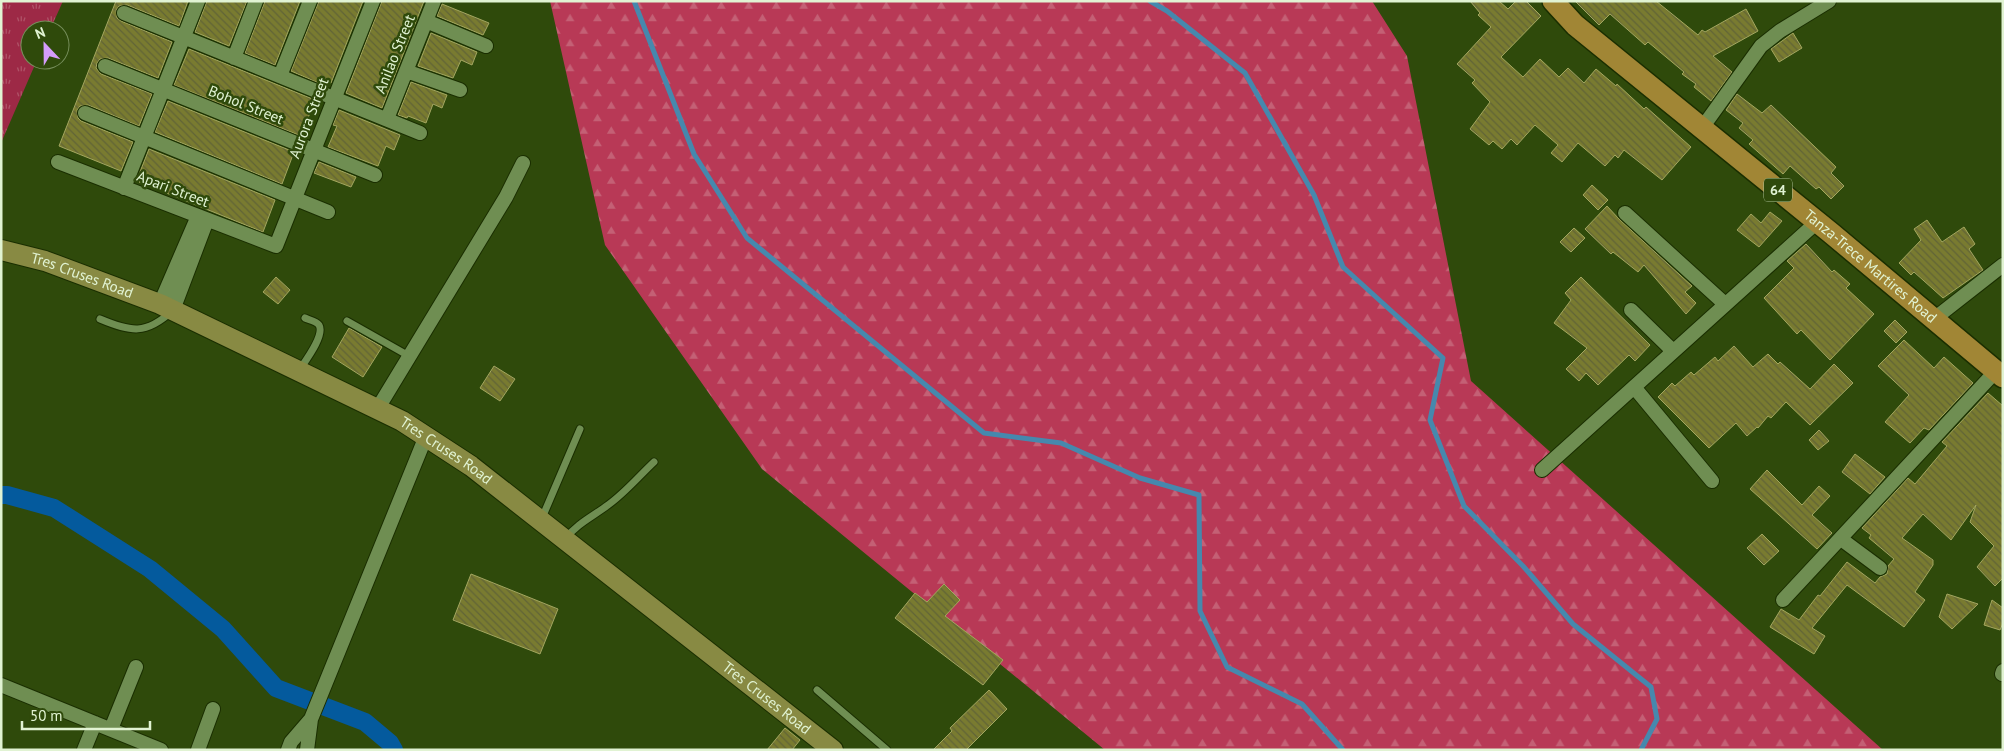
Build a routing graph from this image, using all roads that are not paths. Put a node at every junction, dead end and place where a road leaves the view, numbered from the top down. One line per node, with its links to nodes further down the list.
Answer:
1 (198, 1): 10 (street)
2 (256, 1): 12 (street)
3 (310, 1): 15 (street)
4 (373, 1): 18 (street, Aurora Street)
5 (434, 1): 9 (street, Anilao Street)
6 (1553, 1): 21 (main road, Tanza-Trece Martires Road / 64)
7 (1828, 1): 21 (street)
8 (124, 14): 10 (street)
9 (426, 21): 11 (street); 14 (street, Anilao Street)
10 (184, 38): 12 (street); 16 (street)
11 (486, 46)
12 (234, 58): 15 (street)
13 (105, 66): 16 (street, Bohol Street)
14 (406, 71): 17 (street); 20 (street, Anilao Street)
15 (280, 76): 18 (street)
16 (164, 89): 23 (street); 24 (street, Bohol Street)
17 (460, 90)
18 (334, 98): 20 (street); 24 (street, Aurora Street)
19 (86, 113): 23 (street)
20 (387, 119): 22 (street)
21 (1702, 128): 33 (main road, Tanza-Trece Martires Road / 64)
22 (420, 133)
23 (144, 137): 28 (street); 29 (street)
24 (314, 150): 27 (street, Bohol Street); 29 (street, Aurora Street)
25 (58, 162): 28 (street, Apari Street)
26 (523, 163): 45 (street)
27 (375, 175)
28 (124, 188): 32 (street, Apari Street)
29 (295, 199): 30 (street); 34 (street, Aurora Street)
30 (328, 212)
31 (1625, 213): 37 (street)
32 (202, 218): 34 (street, Apari Street); 38 (street)
33 (1817, 222): 37 (street); 41 (main road, Tanza-Trece Martires Road / 64)
34 (276, 246)
35 (1, 250): 38 (main road, Tres Cruses Road)
36 (2003, 265): 41 (street)
37 (1725, 304): 44 (street)
38 (166, 307): 42 (lane); 46 (main road, Tres Cruses Road)
39 (1631, 310): 44 (street)
40 (305, 318): 46 (lane)
41 (1934, 319): 47 (main road, Tanza-Trece Martires Road / 64)
42 (100, 320)
43 (347, 321): 45 (lane)
44 (1673, 351): 48 (street)
45 (409, 356): 49 (street)
46 (299, 372): 49 (main road, Tres Cruses Road)
47 (1999, 374): 56 (street)
48 (1634, 386): 53 (street); 54 (street)
49 (378, 408): 51 (main road, Tres Cruses Road)
50 (580, 429): 55 (lane)
51 (426, 436): 55 (main road, Tres Cruses Road); 64 (street)
52 (654, 462): 57 (lane)
53 (1542, 470)
54 (1712, 481)
55 (540, 521): 57 (main road, Tres Cruses Road)
56 (1841, 539): 58 (street); 59 (street)
57 (565, 540): 67 (main road, Tres Cruses Road)
58 (1880, 568)
59 (1783, 600)
60 (136, 667): 66 (street)
61 (1, 685): 65 (street)
62 (817, 690): 73 (lane)
63 (213, 709): 70 (street)
64 (311, 719): 71 (street); 72 (street)
65 (95, 723): 66 (street); 68 (street)
66 (111, 729): 69 (street)
67 (827, 748)
68 (84, 750)
69 (161, 750)
70 (198, 750)
71 (288, 750)
72 (307, 750)
73 (887, 750)

